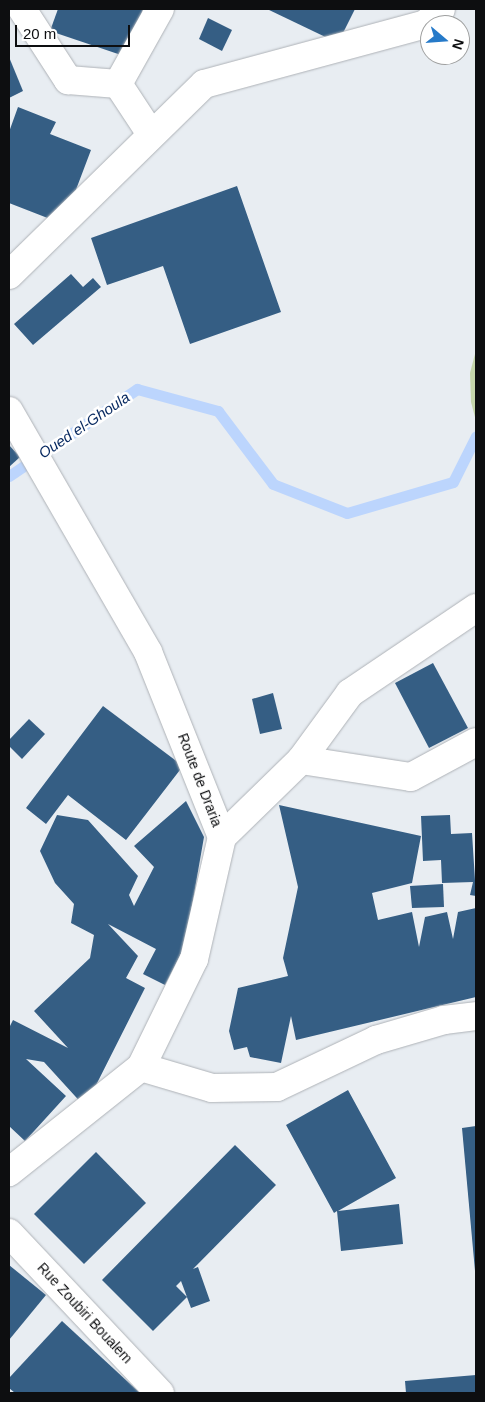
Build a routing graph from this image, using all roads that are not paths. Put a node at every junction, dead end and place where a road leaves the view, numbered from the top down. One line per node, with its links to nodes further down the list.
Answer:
1 (22, 9): 4 (street)
2 (160, 9): 4 (street)
3 (441, 9): 5 (street)
4 (118, 84): 5 (street)
5 (151, 134): 6 (street)
6 (9, 275)
7 (9, 411): 11 (street, Route de Draria)
8 (476, 608): 10 (street)
9 (476, 742): 10 (street)
10 (300, 760): 11 (street)
11 (222, 836): 13 (street, Route de Draria)
12 (476, 1016): 13 (street)
13 (141, 1067): 14 (street, Route de Draria)
14 (9, 1172)
15 (9, 1232): 16 (street, Rue Zoubiri Boualem)
16 (160, 1393)

